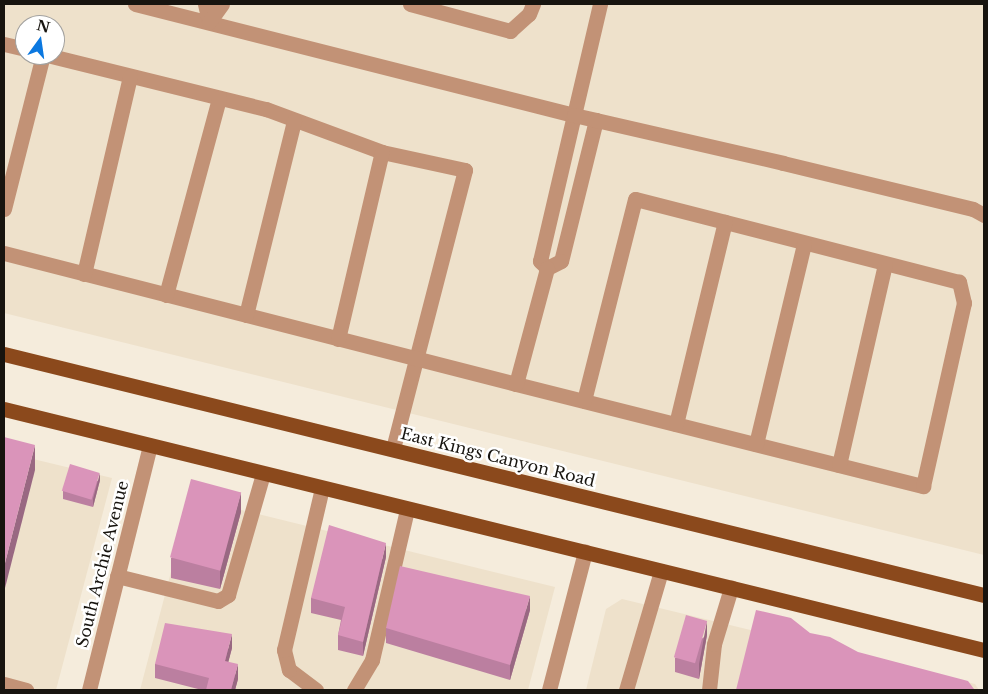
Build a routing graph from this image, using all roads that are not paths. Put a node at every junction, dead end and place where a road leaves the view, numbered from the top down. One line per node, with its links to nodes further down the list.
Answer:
1 (135, 4): 7 (street)
2 (205, 4): 7 (street)
3 (222, 4): 7 (street)
4 (410, 4): 5 (street)
5 (533, 4)
6 (600, 4): 12 (street)
7 (210, 22): 12 (street)
8 (65, 60): 10 (street)
9 (40, 65): 16 (street)
10 (130, 76): 11 (street); 23 (street)
11 (219, 98): 14 (street); 24 (street)
12 (574, 115): 13 (street); 22 (street)
13 (596, 120): 17 (street); 22 (street)
14 (294, 121): 15 (street); 25 (street)
15 (382, 152): 26 (street); 28 (street)
16 (4, 209)
17 (984, 214)
18 (725, 222): 19 (street); 30 (street); 32 (street)
19 (804, 244): 21 (street); 33 (street)
20 (4, 253): 23 (street)
21 (885, 264): 36 (street); 36 (street)
22 (546, 268): 29 (street)
23 (84, 274): 24 (street)
24 (166, 295): 25 (street)
25 (246, 315): 26 (street)
26 (338, 338): 28 (street)
27 (4, 354): 35 (main road, East Kings Canyon Road)
28 (416, 359): 29 (street); 35 (street)
29 (516, 384): 30 (street)
30 (584, 401): 32 (street)
31 (4, 409): 34 (main road)
32 (676, 424): 33 (street)
33 (756, 444): 36 (street)
34 (150, 446): 37 (main road); 42 (street, South Archie Avenue)
35 (393, 449): 44 (main road, East Kings Canyon Road)
36 (839, 465)
37 (263, 474): 38 (main road); 42 (street)
38 (322, 488): 39 (main road); 50 (street)
39 (407, 509): 40 (main road); 51 (street)
40 (585, 552): 41 (main road); 52 (street)
41 (661, 571): 43 (main road); 47 (street)
42 (117, 576): 49 (street, South Archie Avenue)
43 (730, 588): 45 (main road); 53 (street)
44 (984, 595)
45 (984, 650)
46 (4, 684): 48 (street)
47 (626, 687)
48 (26, 690)
49 (89, 690)
50 (316, 690)
51 (354, 690)
52 (549, 690)
53 (709, 690)

